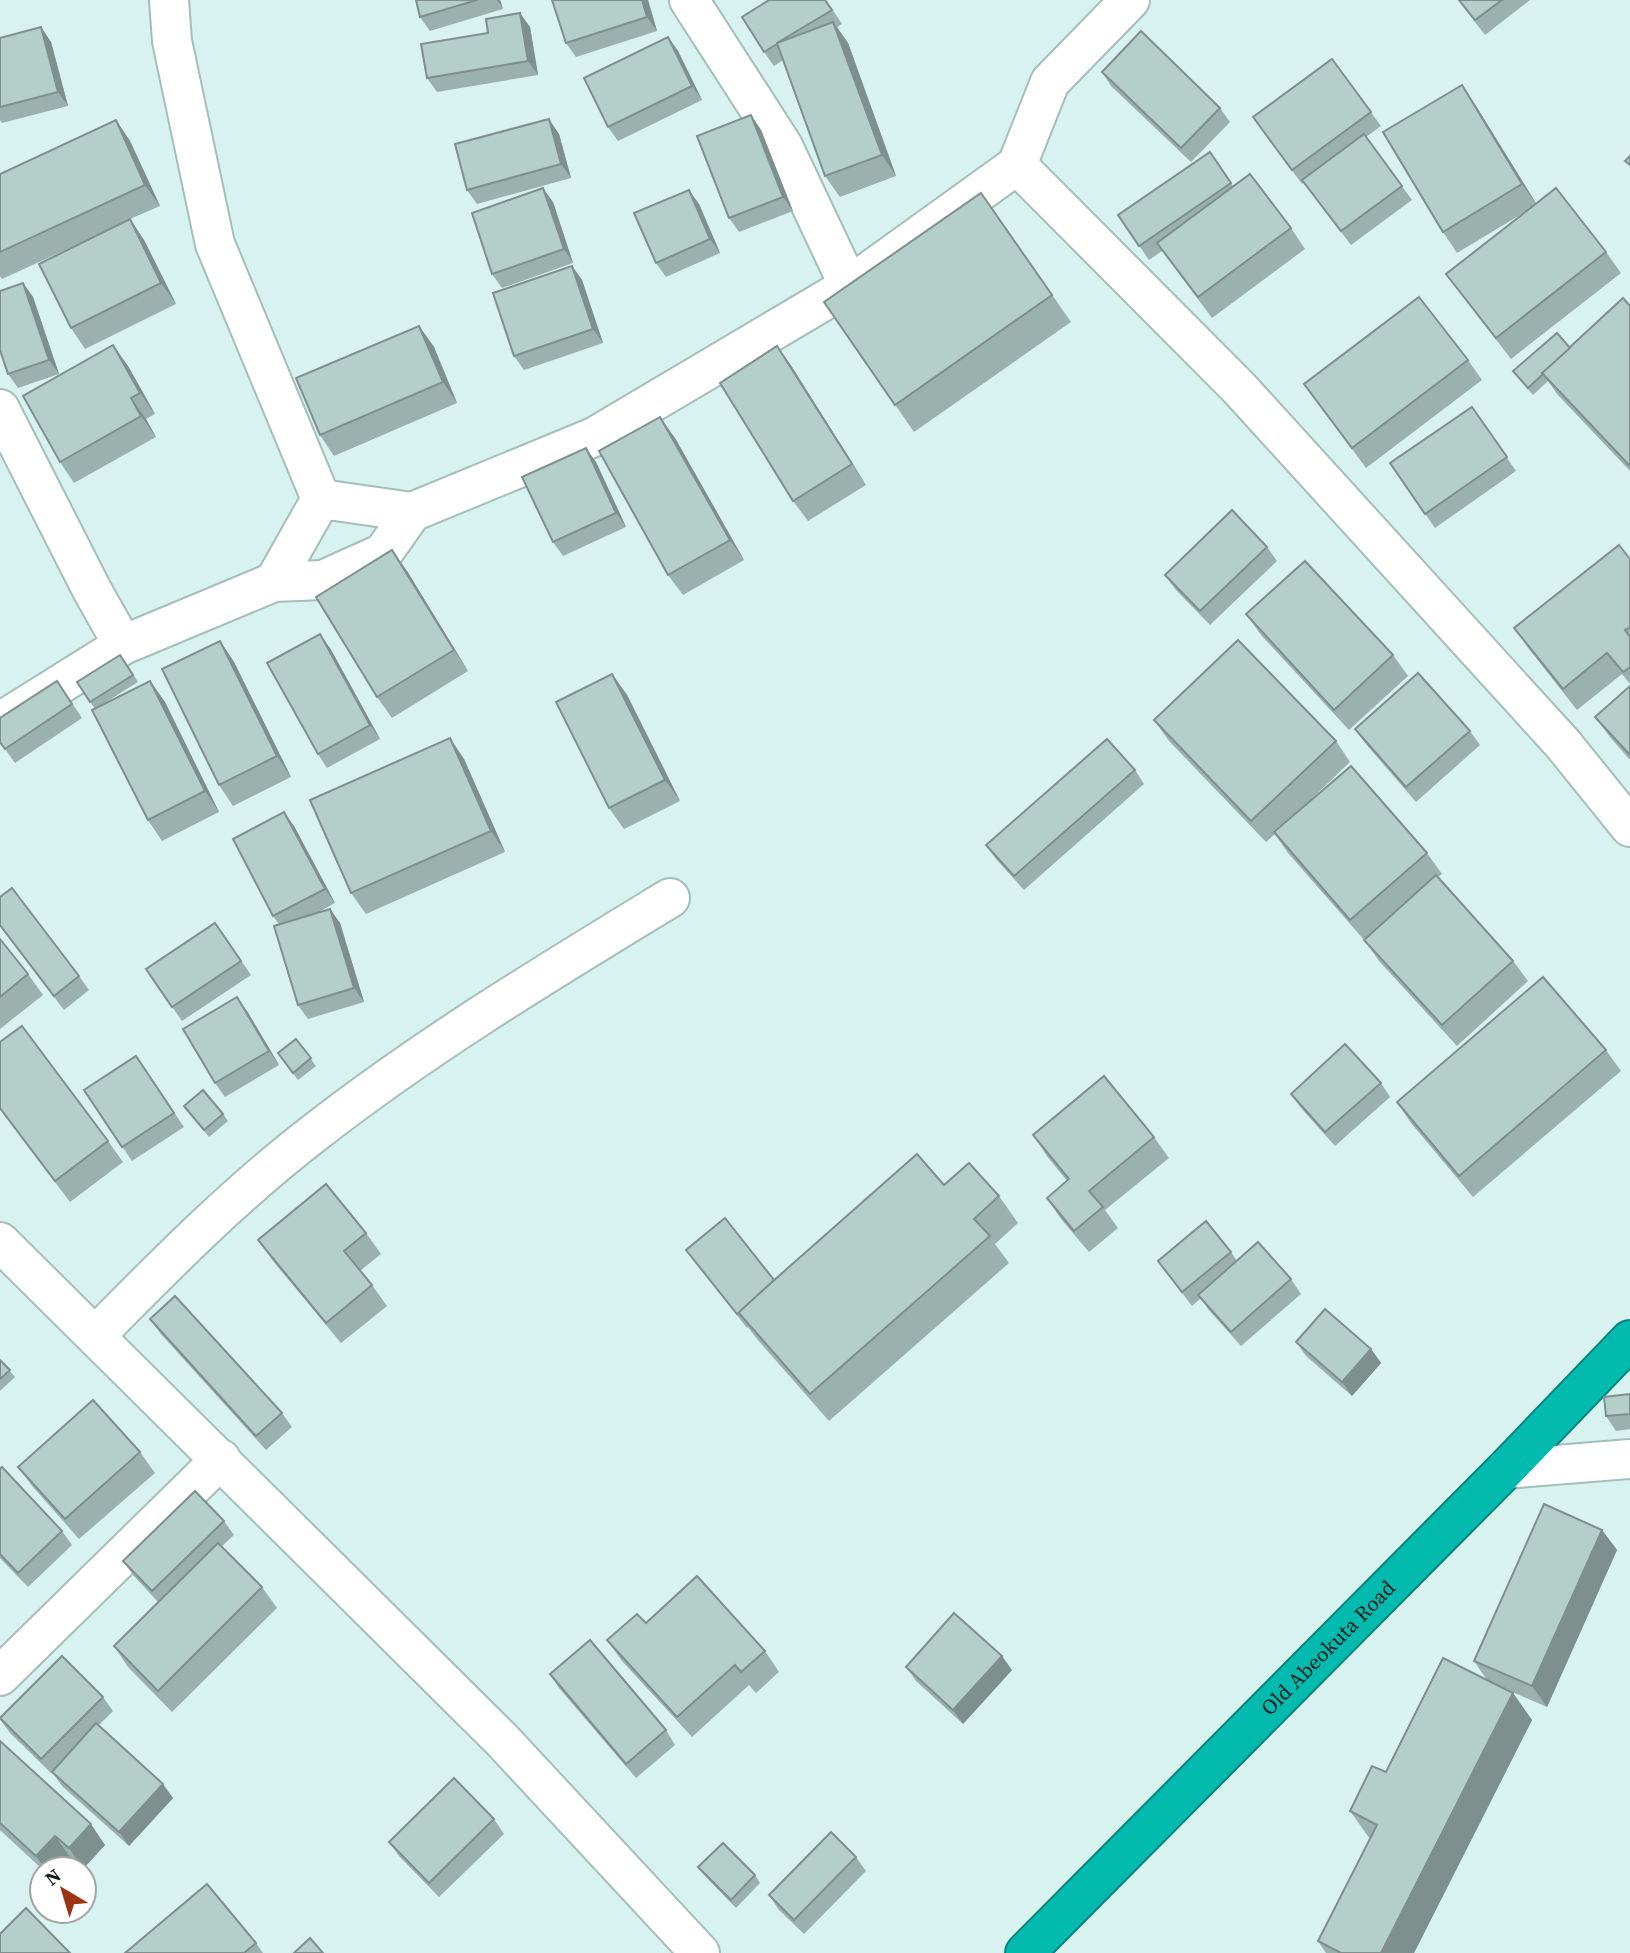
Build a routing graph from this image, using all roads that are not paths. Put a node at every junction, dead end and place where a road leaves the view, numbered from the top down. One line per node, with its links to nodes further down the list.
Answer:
1 (169, 0): 7 (street)
2 (689, 0): 5 (street)
3 (1130, 0): 4 (street)
4 (1017, 165): 5 (street); 12 (street)
5 (849, 286): 8 (street)
6 (0, 409): 10 (street)
7 (321, 499): 8 (street); 9 (street)
8 (412, 512): 9 (street)
9 (274, 582): 10 (street)
10 (123, 645): 11 (street)
11 (0, 722)
12 (1630, 827)
13 (670, 898): 15 (street)
14 (0, 1242): 15 (street)
15 (96, 1335): 17 (street)
16 (1630, 1340): 19 (highway, Old Abeokuta Road)
17 (221, 1459): 20 (street); 21 (street)
18 (1630, 1459): 19 (street)
19 (1506, 1469): 22 (highway, Old Abeokuta Road)
20 (0, 1676)
21 (700, 1953)
22 (1025, 1953)

